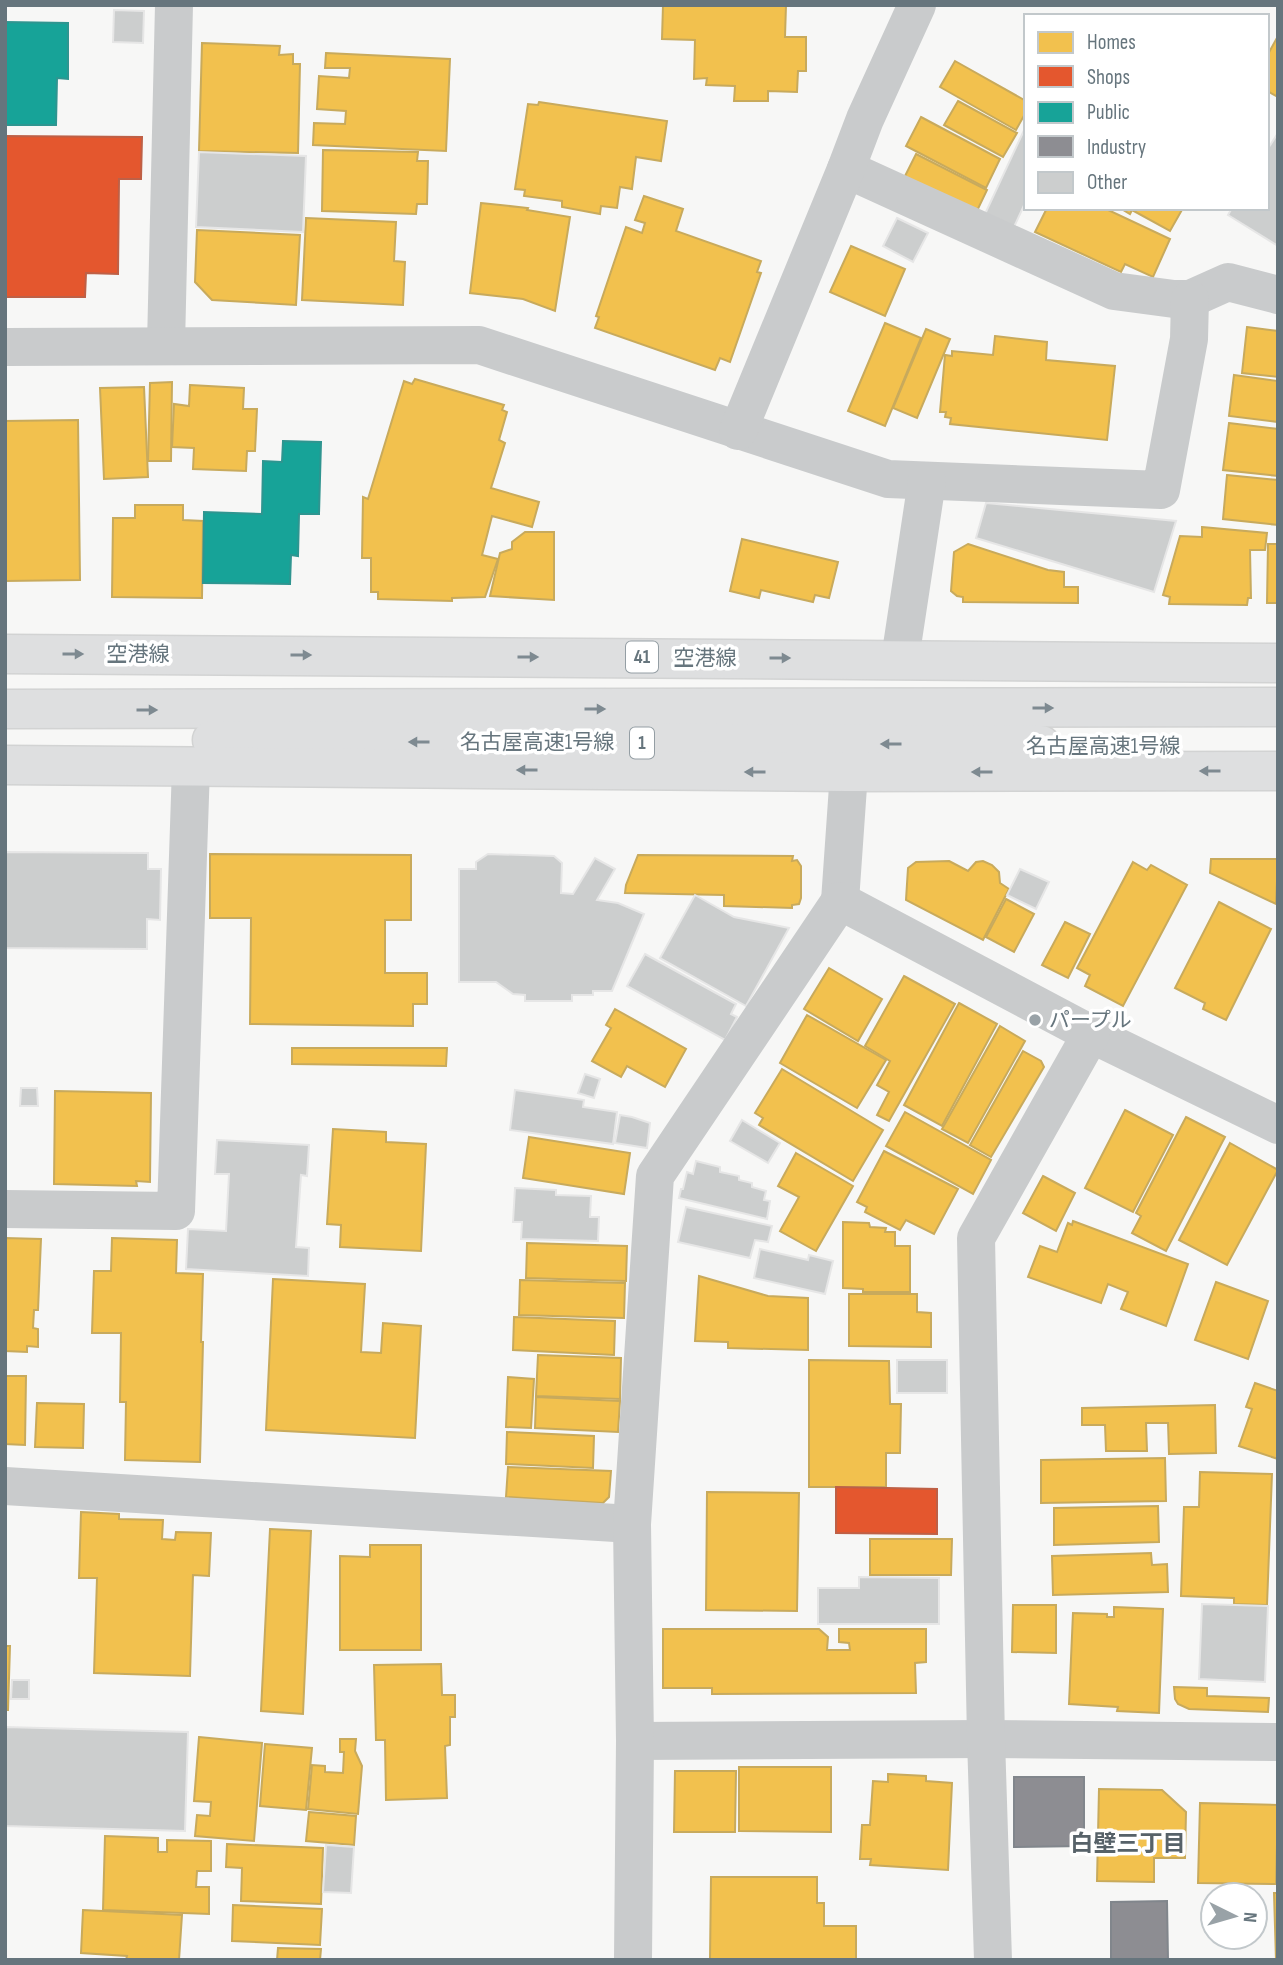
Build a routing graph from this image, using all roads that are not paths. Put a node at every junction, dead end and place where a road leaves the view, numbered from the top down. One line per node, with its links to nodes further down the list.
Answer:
1 (174, 5): 6 (street)
2 (917, 5): 3 (street)
3 (846, 169): 5 (street); 8 (street)
4 (1278, 295): 5 (street)
5 (1190, 299): 9 (street)
6 (166, 345): 7 (street); 8 (street)
7 (5, 347)
8 (738, 431): 9 (street)
9 (927, 481): 11 (street)
10 (5, 654): 11 (highway, 空港線 / 41, one-way to 11)
11 (900, 659): 12 (highway, 空港線 / 41)
12 (1278, 663)
13 (1278, 707): 14 (highway, 名古屋高速1号線 / 1, one-way to 13)
14 (5, 709)
15 (5, 741): 16 (highway, 名古屋高速1号線 / 1, one-way to 15)
16 (1278, 747)
17 (5, 765): 18 (highway)
18 (191, 767): 20 (highway, one-way to 18); 24 (street)
19 (1278, 771): 20 (highway, one-way to 20)
20 (849, 772): 21 (street)
21 (839, 901): 22 (street); 26 (street)
22 (1091, 1034): 23 (street); 27 (street)
23 (1278, 1125)
24 (5, 1209)
25 (5, 1486): 26 (street)
26 (632, 1524): 28 (street)
27 (986, 1738): 28 (street); 29 (street); 31 (street)
28 (635, 1741): 30 (street)
29 (1278, 1742)
30 (633, 1960)
31 (993, 1960)

